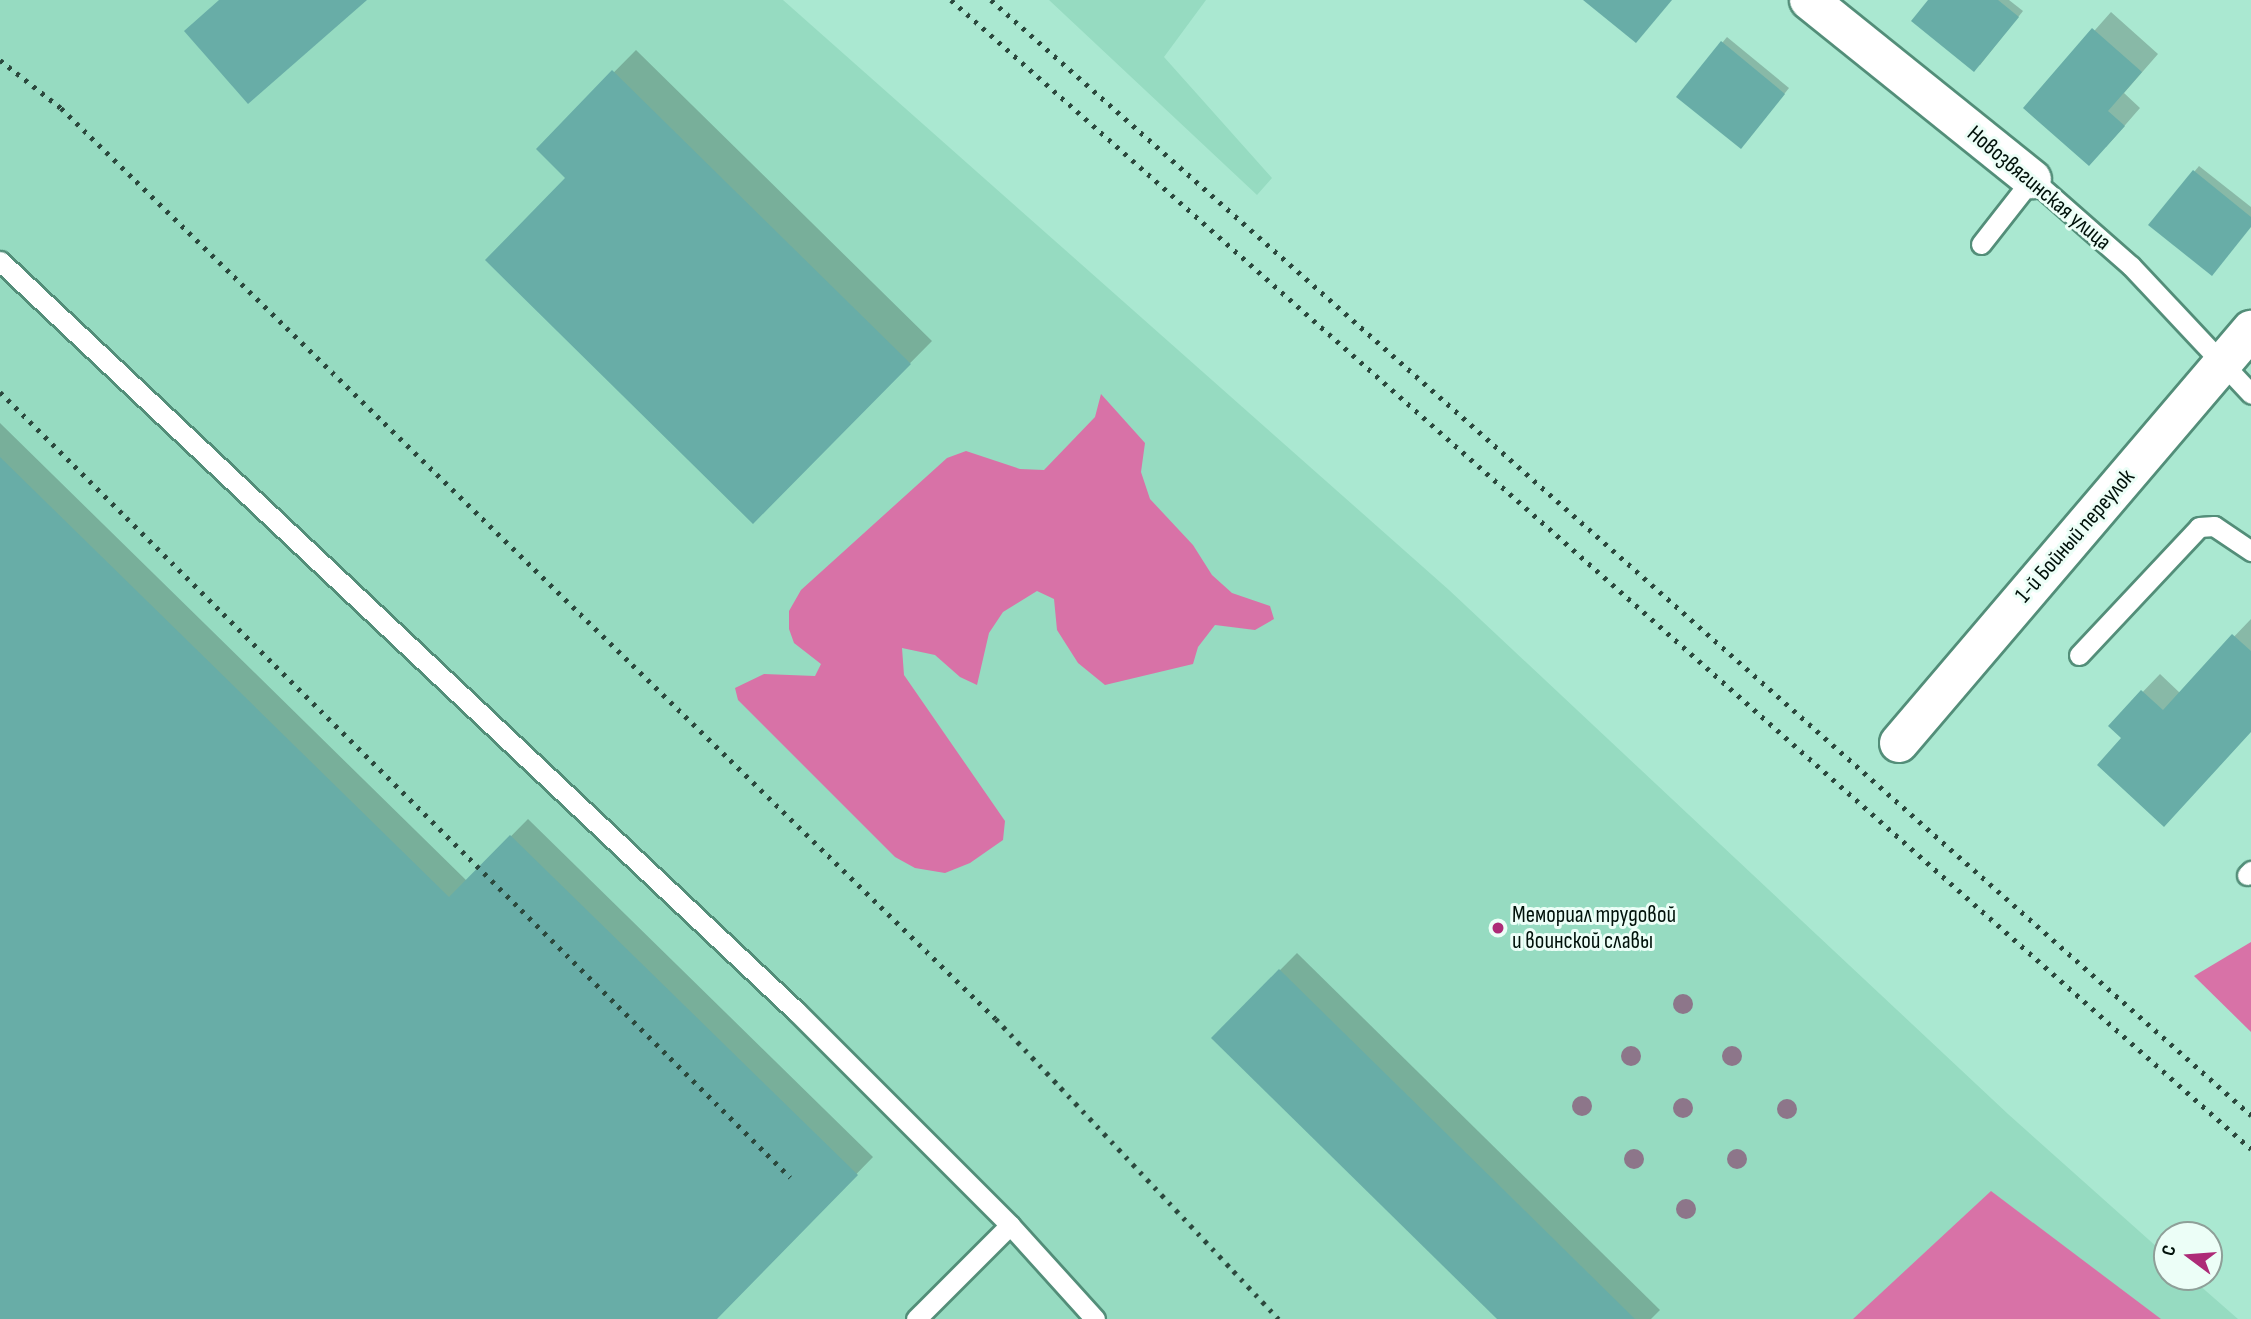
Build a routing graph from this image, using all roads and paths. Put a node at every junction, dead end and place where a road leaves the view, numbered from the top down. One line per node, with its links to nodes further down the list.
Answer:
1 (1809, 0): 2 (street, Новозвягинская улица)
2 (2032, 179): 3 (lane); 6 (lane, Новозвягинская улица)
3 (1980, 244)
4 (0, 261): 11 (lane)
5 (2251, 330): 6 (street, 1-й Бойный переулок)
6 (2224, 362): 7 (lane, Новозвягинская улица); 10 (street, 1-й Бойный переулок)
7 (2251, 394)
8 (2250, 553): 9 (lane)
9 (2079, 655)
10 (1899, 743)
11 (1010, 1225): 12 (lane); 13 (lane)
12 (916, 1319)
13 (1095, 1319)

